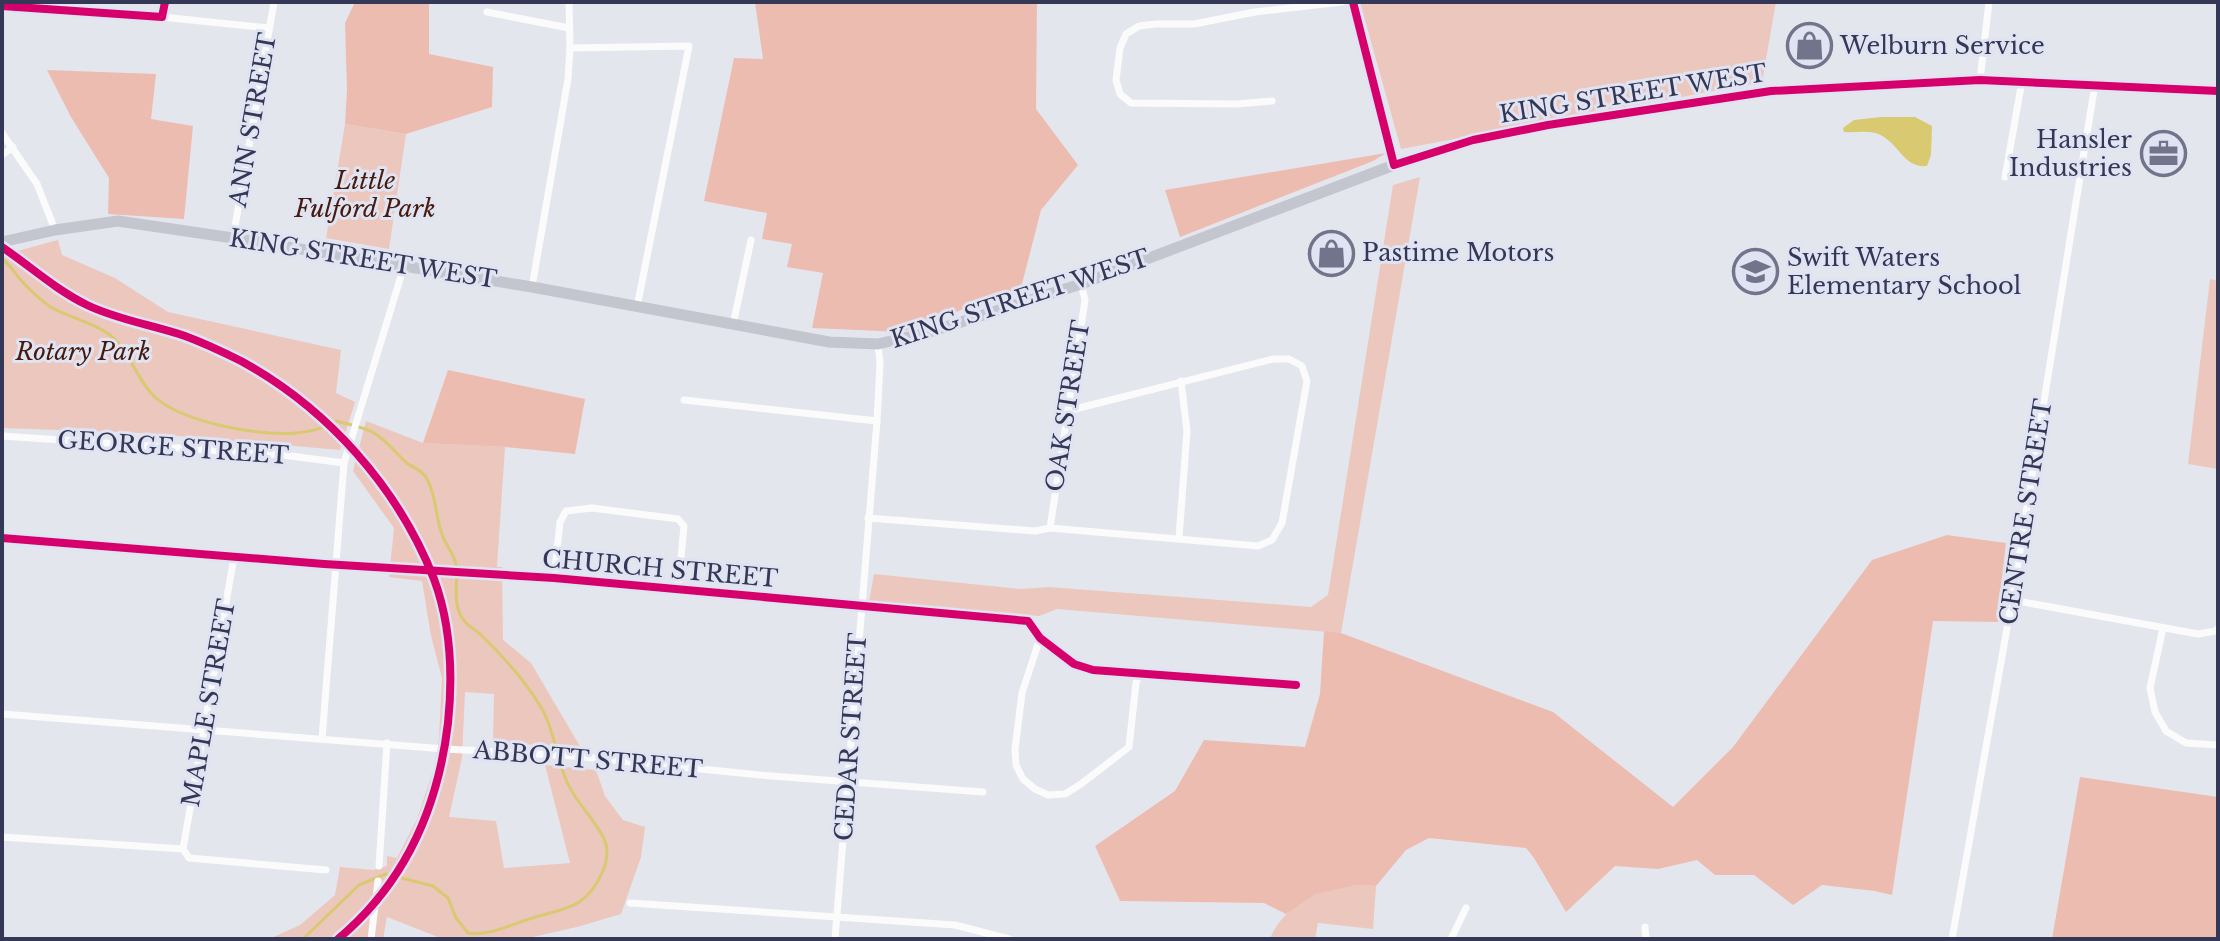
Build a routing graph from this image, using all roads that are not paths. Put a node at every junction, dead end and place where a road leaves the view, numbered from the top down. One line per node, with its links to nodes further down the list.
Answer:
1 (165, 2): 9 (street)
2 (274, 2): 10 (street, ANN STREET)
3 (569, 2): 11 (street)
4 (1342, 2): 17 (street)
5 (1353, 2): 21 (street)
6 (1989, 2): 13 (street)
7 (2, 6): 9 (street)
8 (487, 12): 11 (street)
9 (162, 17): 10 (street)
10 (269, 28): 24 (street, ANN STREET)
11 (569, 28): 12 (street)
12 (570, 48): 29 (street); 30 (street)
13 (1980, 80): 14 (main road, KING STREET WEST); 21 (main road, KING STREET WEST)
14 (2022, 81): 15 (main road, KING STREET WEST); 22 (street)
15 (2095, 84): 16 (main road, KING STREET WEST); 47 (street, CENTRE STREET)
16 (2218, 91)
17 (1272, 101)
18 (2, 133): 19 (street)
19 (13, 147): 20 (street); 23 (street)
20 (2, 155)
21 (1394, 165): 28 (main road, KING STREET WEST)
22 (2005, 177)
23 (55, 230): 24 (main road, KING STREET WEST); 26 (main road, KING STREET WEST)
24 (233, 238): 27 (main road, KING STREET WEST)
25 (751, 240): 31 (street)
26 (2, 242)
27 (404, 266): 29 (main road, KING STREET WEST); 38 (street)
28 (1081, 284): 32 (main road, KING STREET WEST); 35 (street, OAK STREET)
29 (532, 287): 30 (main road, KING STREET WEST)
30 (637, 307): 31 (main road, KING STREET WEST)
31 (733, 325): 32 (main road, KING STREET WEST)
32 (878, 344): 36 (street, CEDAR STREET)
33 (1181, 381): 35 (street); 42 (street); 42 (street)
34 (684, 400): 36 (street)
35 (1067, 411): 40 (street, OAK STREET)
36 (877, 421): 39 (street, CEDAR STREET)
37 (2, 436): 38 (street, GEORGE STREET)
38 (344, 463): 44 (street)
39 (868, 518): 40 (street); 48 (street, CEDAR STREET)
40 (1050, 528): 42 (street)
41 (2, 538): 43 (street, CHURCH STREET)
42 (1179, 538)
43 (234, 557): 44 (street, CHURCH STREET); 55 (street, MAPLE STREET)
44 (336, 565): 45 (street, CHURCH STREET); 56 (street)
45 (554, 578): 46 (street, CHURCH STREET); 46 (street)
46 (678, 589): 48 (street, CHURCH STREET)
47 (2012, 600): 49 (street); 75 (street, CENTRE STREET)
48 (861, 607): 51 (street, CHURCH STREET); 59 (street, CEDAR STREET)
49 (2163, 628): 50 (street); 58 (street)
50 (2218, 628)
51 (1040, 638): 52 (street, CHURCH STREET); 52 (street)
52 (1140, 672): 53 (street, CHURCH STREET)
53 (1296, 685)
54 (2, 714): 55 (street, ABBOTT STREET)
55 (204, 729): 56 (street, ABBOTT STREET); 62 (street, MAPLE STREET)
56 (322, 739): 57 (street, ABBOTT STREET)
57 (387, 743): 59 (street, ABBOTT STREET); 63 (street)
58 (2218, 745)
59 (848, 781): 60 (street, ABBOTT STREET); 68 (street, CEDAR STREET)
60 (983, 792)
61 (2, 837): 62 (street)
62 (183, 849): 64 (street)
63 (379, 866)
64 (326, 870)
65 (378, 881): 70 (street)
66 (630, 903): 68 (street)
67 (1466, 908): 73 (street)
68 (837, 917): 71 (street, CEDAR STREET); 72 (street)
69 (1645, 927): 74 (street)
70 (371, 939)
71 (835, 939)
72 (1009, 939)
73 (1451, 939)
74 (1646, 939)
75 (1952, 939)

